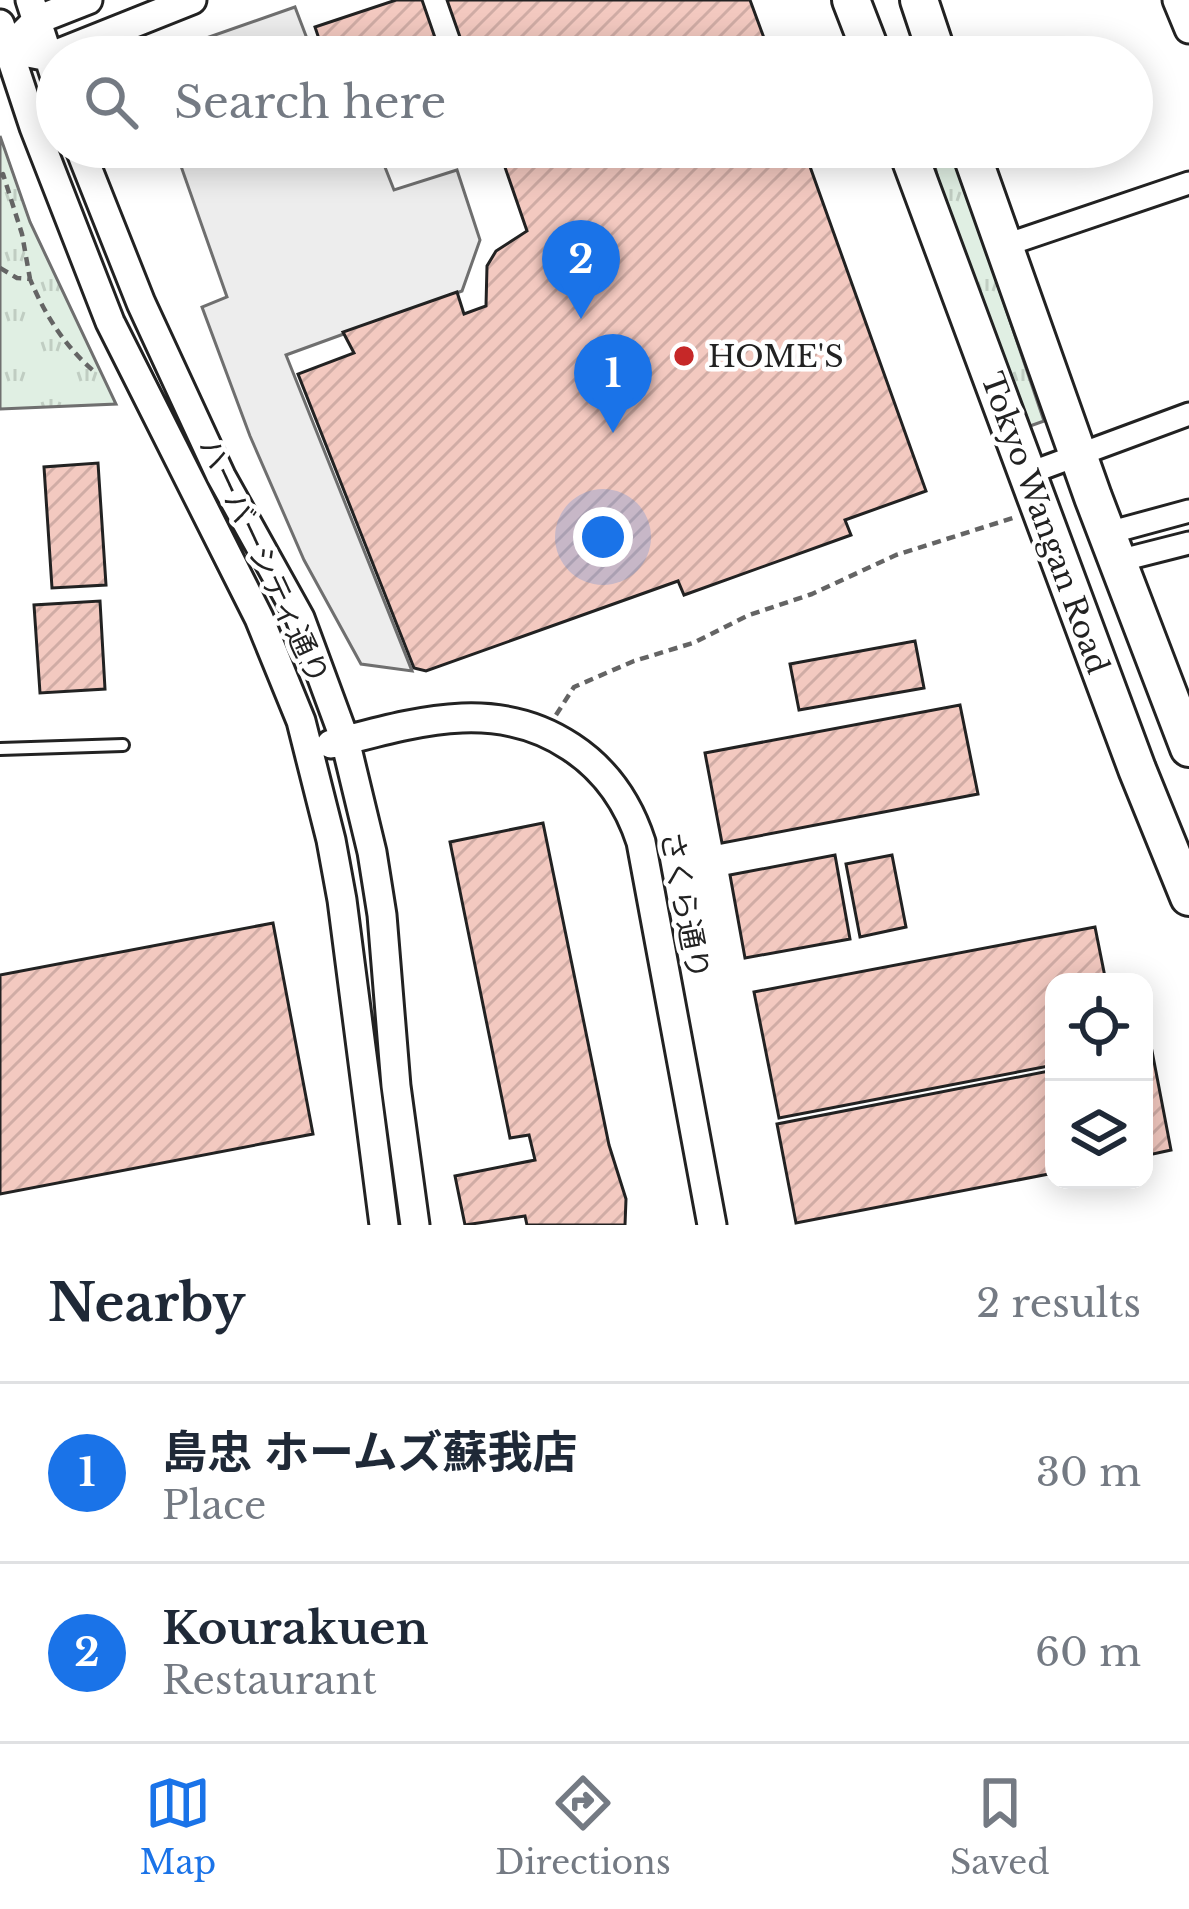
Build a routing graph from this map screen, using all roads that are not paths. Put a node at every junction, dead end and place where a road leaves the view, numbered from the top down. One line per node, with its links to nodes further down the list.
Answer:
1 (88, 0): 6 (street)
2 (192, 0): 9 (street)
3 (851, 0): 10 (highway)
4 (920, 0): 11 (highway)
5 (1177, 0): 7 (street)
6 (33, 10): 8 (street)
7 (1189, 29)
8 (4, 36): 12 (street); 13 (street, ハーバーシティ通り)
9 (121, 36)
10 (865, 36)
11 (931, 36)
12 (36, 58)
13 (36, 122)
14 (53, 168): 30 (street, ハーバーシティ通り)
15 (87, 168): 26 (street, ハーバーシティ通り)
16 (914, 168): 22 (highway, Tokyo Wangan Road)
17 (976, 168): 19 (highway, Tokyo Wangan Road)
18 (1189, 183): 19 (street)
19 (1003, 246): 21 (highway, Tokyo Wangan Road)
20 (1189, 414): 21 (street)
21 (1079, 457): 22 (street); 25 (highway, Tokyo Wangan Road)
22 (1028, 474): 31 (highway, Tokyo Wangan Road)
23 (1189, 511): 25 (street)
24 (1189, 543): 25 (street)
25 (1113, 547): 28 (highway, Tokyo Wangan Road)
26 (345, 740): 30 (street, さくら通り); 33 (street, ハーバーシティ通り); 34 (street, さくら通り)
27 (123, 745): 29 (lane)
28 (1189, 748)
29 (0, 749)
30 (309, 749): 32 (street, ハーバーシティ通り)
31 (1189, 897)
32 (384, 1225)
33 (415, 1225)
34 (712, 1225)

